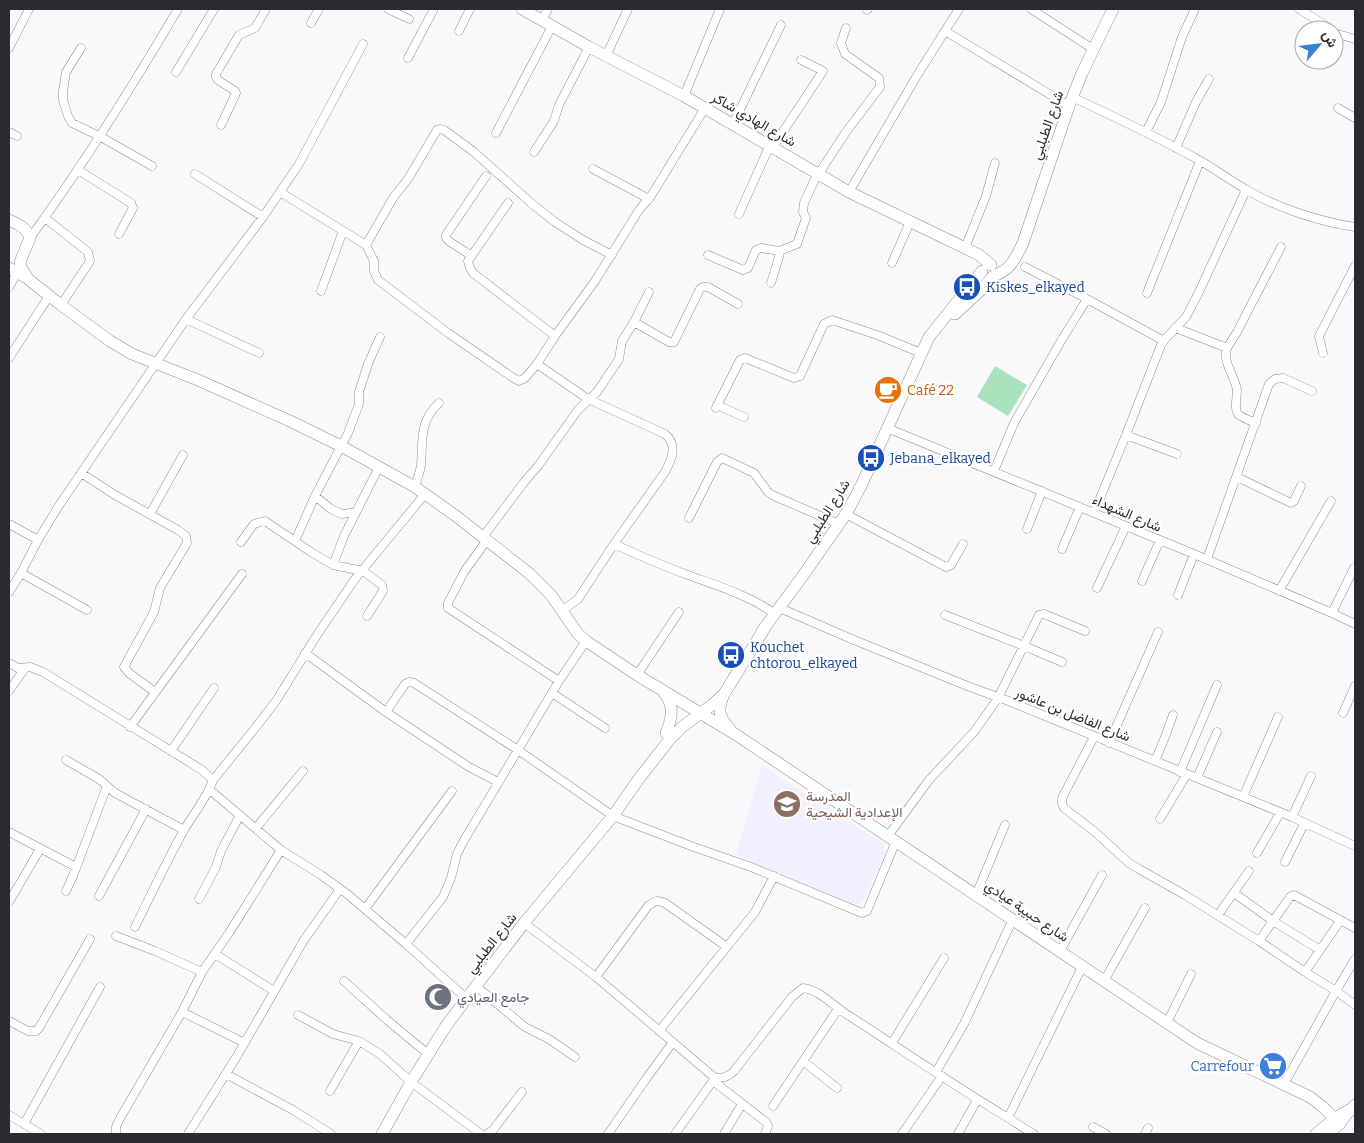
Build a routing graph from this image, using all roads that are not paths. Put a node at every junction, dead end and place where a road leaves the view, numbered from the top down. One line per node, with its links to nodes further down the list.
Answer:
1 (29, 9): 26 (street)
2 (178, 9): 48 (street)
3 (214, 9): 35 (street)
4 (266, 9): 43 (street)
5 (319, 9): 21 (street)
6 (388, 9): 18 (street)
7 (434, 9): 33 (street)
8 (470, 9): 24 (street)
9 (522, 9): 20 (street, شارع الهادي شاكر)
10 (548, 9): 20 (street)
11 (628, 9): 32 (street)
12 (720, 9): 37 (street)
13 (959, 9): 25 (street)
14 (1031, 9): 31 (street)
15 (1113, 9): 31 (street, شارع الطبلبي)
16 (1194, 9): 45 (street)
17 (1300, 9): 19 (street)
18 (409, 19)
19 (1317, 20)
20 (547, 23): 28 (street, شارع الهادي شاكر); 46 (street)
21 (311, 24)
22 (781, 25): 42 (street)
23 (846, 28): 58 (street)
24 (459, 31)
25 (945, 31): 38 (street); 62 (street)
26 (13, 32): 29 (street)
27 (363, 44): 61 (street)
28 (589, 47): 32 (street, شارع الهادي شاكر); 51 (street)
29 (9, 48)
30 (82, 48): 48 (street)
31 (1093, 49): 38 (street, شارع الطبلبي)
32 (606, 56): 37 (street, شارع الهادي شاكر)
33 (408, 58)
34 (801, 60): 49 (street)
35 (176, 72)
36 (1209, 79): 50 (street)
37 (684, 96): 39 (street, شارع الهادي شاكر)
38 (1070, 101): 45 (street); 85 (street, شارع الطبلبي)
39 (705, 108): 42 (street, شارع الهادي شاكر); 63 (street)
40 (1338, 108): 41 (street)
41 (1355, 118)
42 (734, 124): 49 (street, شارع الهادي شاكر)
43 (221, 125)
44 (9, 132): 47 (street)
45 (1146, 132): 50 (street)
46 (496, 133)
47 (16, 136)
48 (101, 137): 54 (street); 56 (street)
49 (771, 146): 58 (street, شارع الهادي شاكر); 65 (street)
50 (1176, 148): 52 (street)
51 (534, 152)
52 (1200, 161): 60 (street); 91 (street)
53 (995, 163): 76 (street)
54 (152, 166)
55 (593, 169): 63 (street)
56 (78, 170): 67 (street); 72 (street)
57 (194, 174): 66 (street)
58 (819, 174): 62 (street, شارع الهادي شاكر); 77 (street)
59 (486, 176): 80 (street)
60 (1246, 190): 70 (street); 98 (street)
61 (280, 192): 66 (street); 71 (street)
62 (849, 192): 69 (street, شارع الهادي شاكر)
63 (648, 199): 78 (street)
64 (508, 203): 80 (street)
65 (739, 214)
66 (263, 217): 96 (street)
67 (45, 218): 73 (street); 95 (street)
68 (9, 220): 73 (street)
69 (910, 222): 76 (street, شارع الهادي شاكر); 81 (street)
70 (1355, 227)
71 (343, 231): 74 (street); 89 (street)
72 (119, 234)
73 (30, 238): 86 (street)
74 (366, 245): 78 (street); 108 (street)
75 (1281, 247): 102 (street)
76 (968, 250): 85 (street)
77 (779, 251): 79 (street); 87 (street)
78 (612, 254): 99 (street)
79 (708, 255)
80 (472, 256): 99 (street)
81 (892, 263)
82 (1355, 266): 105 (street)
83 (1025, 267): 93 (street)
84 (13, 271): 86 (street, شارع حبيبة عيادي); 88 (street)
85 (989, 271): 103 (street, شارع الطبلبي)
86 (28, 279): 92 (street, شارع حبيبة عيادي)
87 (771, 283)
88 (9, 286)
89 (321, 291)
90 (649, 292): 97 (street)
91 (1147, 293)
92 (49, 296): 95 (street, شارع حبيبة عيادي); 106 (street)
93 (1087, 299): 101 (street); 120 (street)
94 (738, 304): 97 (street)
95 (61, 305): 107 (street, شارع حبيبة عيادي)
96 (186, 319): 104 (street); 107 (street)
97 (634, 322): 110 (street)
98 (1176, 328): 101 (street); 102 (street)
99 (554, 336): 108 (street)
100 (380, 337): 116 (street)
101 (1164, 340): 115 (street)
102 (1227, 348): 113 (street)
103 (922, 351): 112 (street); 114 (street, شارع الطبلبي)
104 (259, 353)
105 (1323, 353)
106 (9, 358)
107 (156, 364): 116 (street, شارع حبيبة عيادي); 121 (street)
108 (538, 364): 110 (street)
109 (1312, 391): 113 (street)
110 (588, 399): 139 (street); 144 (street)
111 (439, 403): 124 (street)
112 (744, 417)
113 (1256, 423): 122 (street)
114 (887, 428): 120 (street, شارع الشهداء); 133 (street, شارع الطبلبي)
115 (1126, 435): 117 (street); 131 (street)
116 (341, 446): 119 (street, شارع حبيبة عيادي); 127 (street)
117 (1177, 454)
118 (183, 455): 132 (street)
119 (379, 467): 124 (street, شارع حبيبة عيادي); 130 (street)
120 (994, 471): 125 (street, شارع الشهداء)
121 (81, 473): 132 (street); 140 (street)
122 (1236, 477): 123 (street); 148 (street)
123 (1302, 486)
124 (415, 487): 126 (street, شارع حبيبة عيادي)
125 (1042, 491): 129 (street, شارع الشهداء); 138 (street)
126 (425, 494): 139 (street, شارع حبيبة عيادي); 151 (street)
127 (315, 496): 130 (street); 142 (street)
128 (1331, 502): 156 (street)
129 (1080, 507): 131 (street, شارع الشهداء); 146 (street)
130 (356, 512): 149 (street)
131 (1094, 513): 137 (street, شارع الشهداء)
132 (150, 514): 184 (street)
133 (846, 514): 136 (street, شارع الطبلبي); 145 (street)
134 (689, 518): 136 (street)
135 (9, 524): 140 (street)
136 (839, 524): 161 (street, شارع الطبلبي)
137 (1126, 526): 141 (street, شارع الشهداء); 155 (street)
138 (1027, 529)
139 (485, 539): 160 (street, شارع حبيبة عيادي); 177 (street)
140 (38, 540): 152 (street)
141 (1160, 540): 147 (street, شارع الشهداء); 154 (street)
142 (295, 541): 143 (street); 149 (street)
143 (241, 542)
144 (614, 544): 160 (street); 161 (street, شارع الفاضل بن عاشور)
145 (963, 544)
146 (1062, 549)
147 (1194, 554): 148 (street, شارع الشهداء); 158 (street)
148 (1207, 559): 156 (street, شارع الشهداء)
149 (333, 565): 151 (street)
150 (1354, 568): 163 (street)
151 (363, 571): 165 (street); 172 (street)
152 (21, 572): 157 (street); 159 (street)
153 (242, 574): 184 (street)
154 (1142, 582)
155 (1098, 588)
156 (1279, 591): 163 (street, شارع الشهداء)
157 (9, 592)
158 (1178, 595)
159 (87, 610)
160 (562, 610): 170 (street, شارع حبيبة عيادي)
161 (778, 611): 167 (street, شارع الطبلبي); 186 (street, شارع الفاضل بن عاشور)
162 (679, 612): 176 (street)
163 (1332, 613): 166 (street, شارع الشهداء)
164 (945, 615): 171 (street)
165 (368, 616)
166 (1355, 624)
167 (766, 626): 182 (street, شارع الطبلبي); 188 (street, شارع الطبلبي)
168 (1085, 631): 171 (street)
169 (1158, 632): 198 (street)
170 (586, 641): 176 (street, شارع حبيبة عيادي); 177 (street)
171 (1024, 646): 173 (street); 186 (street)
172 (305, 653): 187 (street); 207 (street)
173 (1062, 662)
174 (9, 663): 175 (street)
175 (25, 668): 183 (street); 192 (street)
176 (637, 675): 181 (street, شارع حبيبة عيادي)
177 (559, 681): 185 (street)
178 (1217, 685): 204 (street)
179 (1355, 687): 189 (street)
180 (214, 688): 200 (street)
181 (659, 689): 188 (street, شارع حبيبة عيادي); 195 (street)
182 (726, 690): 188 (street, شارع الطبلبي); 196 (street)
183 (9, 691)
184 (155, 692): 192 (street)
185 (552, 693): 193 (street); 199 (street)
186 (998, 698): 197 (street, شارع الفاضل بن عاشور); 225 (street)
187 (386, 712): 199 (street); 209 (street)
188 (697, 712): 195 (street, شارع الطبلبي); 196 (street, شارع حبيبة عيادي); 208 (street, شارع الطبلبي)
189 (1343, 713)
190 (1173, 715): 202 (street)
191 (1278, 717): 213 (street)
192 (130, 727): 200 (street)
193 (605, 728)
194 (1217, 732): 206 (street)
195 (666, 733): 208 (street, شارع الطبلبي)
196 (735, 734): 225 (street, شارع حبيبة عيادي)
197 (1094, 737): 198 (street, شارع الفاضل بن عاشور); 244 (street)
198 (1109, 743): 202 (street, شارع الفاضل بن عاشور)
199 (518, 750): 209 (street); 217 (street)
200 (171, 752): 207 (street)
201 (66, 760): 210 (street)
202 (1155, 761): 204 (street, شارع الفاضل بن عاشور)
203 (303, 772): 222 (street)
204 (1184, 773): 206 (street, شارع الفاضل بن عاشور); 219 (street)
205 (1311, 776): 218 (street)
206 (1197, 778): 213 (street, شارع الفاضل بن عاشور)
207 (213, 780): 211 (street)
208 (638, 780): 217 (street, شارع الطبلبي)
209 (498, 782): 254 (street)
210 (107, 786): 214 (street); 231 (street)
211 (210, 790): 216 (street); 223 (street)
212 (452, 791): 243 (street)
213 (1243, 797): 215 (street, شارع الفاضل بن عاشور)
214 (146, 809): 223 (street); 239 (street)
215 (1280, 813): 218 (street, شارع الفاضل بن عاشور); 229 (street)
216 (240, 815): 222 (street); 240 (street)
217 (614, 816): 234 (street); 248 (street, شارع الطبلبي)
218 (1292, 818): 220 (street, شارع الفاضل بن عاشور)
219 (1160, 819)
220 (1304, 824): 226 (street, شارع الفاضل بن عاشور); 230 (street)
221 (1005, 825): 238 (street)
222 (256, 828): 228 (street)
223 (184, 830): 249 (street)
224 (9, 832): 227 (street)
225 (892, 838): 234 (street); 238 (street, شارع حبيبة عيادي)
226 (1355, 846)
227 (40, 849): 231 (street); 241 (street)
228 (281, 850): 235 (street); 258 (street)
229 (1257, 852)
230 (1284, 862)
231 (76, 867): 236 (street)
232 (1249, 871): 237 (street)
233 (1102, 875): 257 (street)
234 (774, 876): 255 (street)
235 (340, 889): 243 (street); 270 (street)
236 (66, 891)
237 (1234, 893): 244 (street); 247 (street)
238 (976, 895): 245 (street, شارع حبيبة عيادي)
239 (99, 896)
240 (199, 899)
241 (9, 902)
242 (1145, 908): 267 (street)
243 (365, 909): 254 (street)
244 (1218, 915): 253 (street)
245 (1013, 920): 257 (street, شارع حبيبة عيادي); 288 (street)
246 (1340, 920): 247 (street); 250 (street); 256 (street)
247 (1273, 921): 253 (street); 256 (street)
248 (524, 923): 265 (street); 269 (street, شارع الطبلبي)
249 (135, 928)
250 (1355, 928)
251 (116, 936): 262 (street)
252 (90, 939): 277 (street)
253 (1259, 941): 263 (street)
254 (406, 944): 272 (street)
255 (727, 947): 265 (street); 279 (street)
256 (1320, 950): 263 (street)
257 (1060, 951): 261 (street, شارع حبيبة عيادي)
258 (215, 954): 262 (street); 270 (street)
259 (944, 958): 283 (street)
260 (1355, 959): 271 (street)
261 (1082, 967): 267 (street, شارع حبيبة عيادي); 300 (street)
262 (202, 972): 275 (street)
263 (1305, 972): 271 (street)
264 (1191, 974): 278 (street)
265 (596, 977): 279 (street)
266 (344, 981): 284 (street)
267 (1104, 981): 278 (street, شارع حبيبة عيادي)
268 (100, 986): 302 (street)
269 (476, 986): 272 (street, شارع الطبلبي); 285 (street)
270 (274, 990): 281 (street)
271 (1336, 991): 273 (street); 291 (street)
272 (467, 999): 284 (street, شارع الطبلبي)
273 (1355, 1005)
274 (838, 1009): 283 (street); 286 (street); 289 (street)
275 (182, 1012): 281 (street); 305 (street)
276 (298, 1015): 280 (street)
277 (9, 1021)
278 (1167, 1023): 291 (street, شارع حبيبة عيادي)
279 (659, 1031): 282 (street)
280 (359, 1041): 290 (street); 293 (street)
281 (245, 1042): 287 (street)
282 (673, 1042): 289 (street); 311 (street)
283 (892, 1043): 288 (street)
284 (428, 1054): 290 (street, شارع الطبلبي)
285 (575, 1057)
286 (803, 1062): 292 (street); 297 (street)
287 (226, 1074): 306 (street); 307 (street)
288 (939, 1074): 295 (street); 315 (street)
289 (714, 1079): 296 (street); 312 (street)
290 (411, 1082): 308 (street, شارع الطبلبي); 309 (street)
291 (1284, 1084): 301 (street, شارع حبيبة عيادي)
292 (837, 1088)
293 (330, 1090)
294 (522, 1092): 310 (street)
295 (977, 1100): 300 (street); 316 (street)
296 (742, 1104): 313 (street); 314 (street)
297 (773, 1106)
298 (1352, 1107): 301 (street)
299 (9, 1115): 302 (street)
300 (1008, 1118): 317 (street)
301 (1337, 1121): 319 (street); 320 (street)
302 (24, 1124): 304 (street)
303 (1092, 1127): 318 (street)
304 (41, 1134)
305 (116, 1134)
306 (188, 1134)
307 (331, 1134)
308 (382, 1134)
309 (481, 1134)
310 (487, 1134)
311 (608, 1134)
312 (675, 1134)
313 (724, 1134)
314 (765, 1134)
315 (902, 1134)
316 (958, 1134)
317 (1034, 1134)
318 (1106, 1134)
319 (1316, 1134)
320 (1330, 1134)

